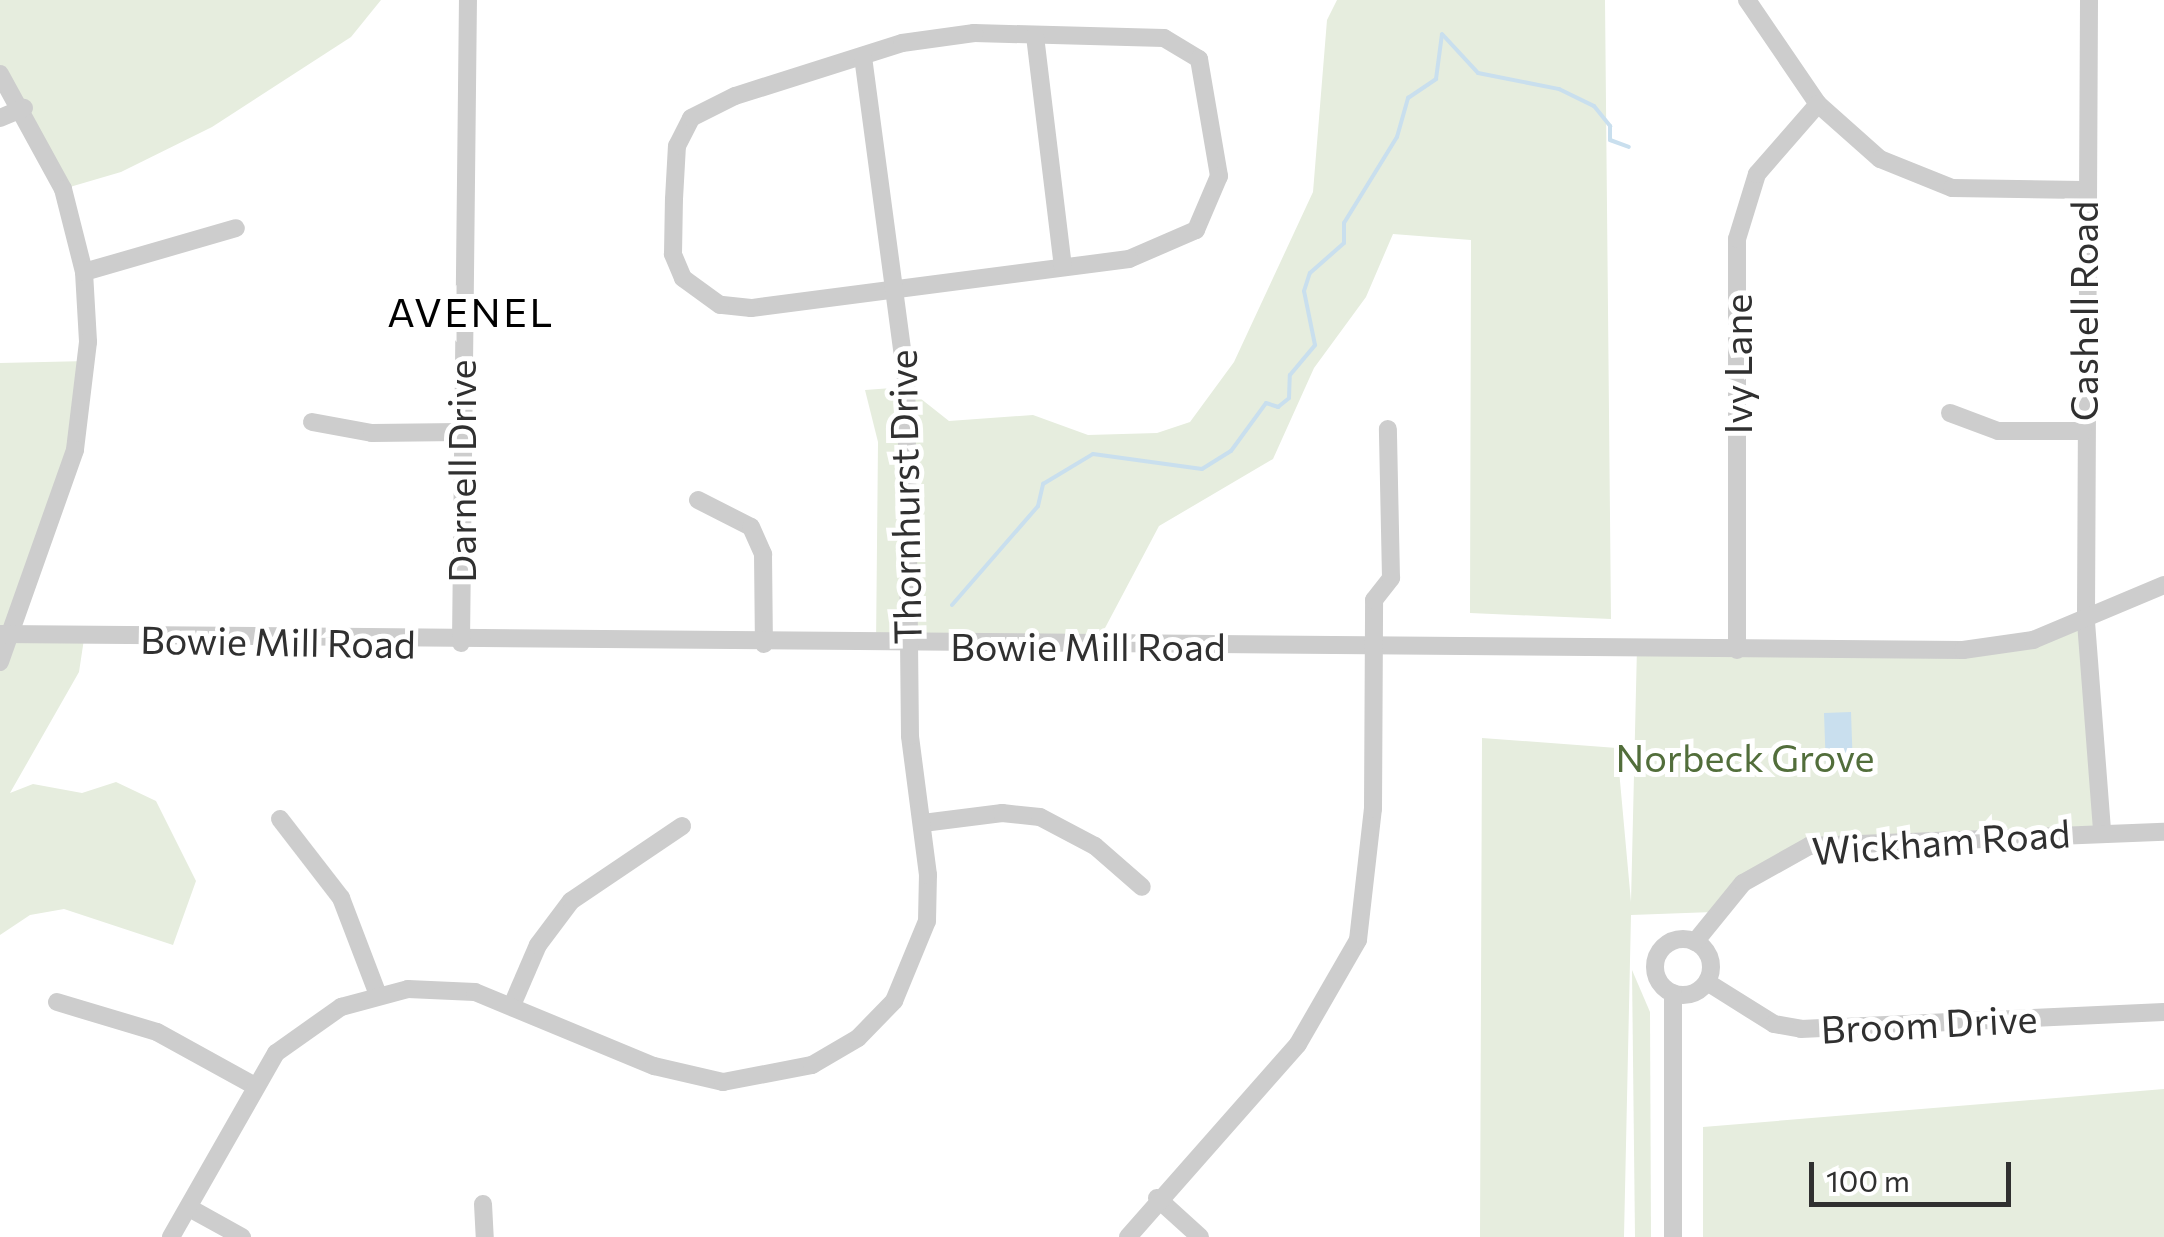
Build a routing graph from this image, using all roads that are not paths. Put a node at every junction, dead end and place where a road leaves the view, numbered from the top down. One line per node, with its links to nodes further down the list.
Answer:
1 (468, 0): 19 (street, Darnell Drive)
2 (1747, 0): 7 (street)
3 (2089, 0): 10 (street, Cashell Road)
4 (1036, 36): 5 (street); 12 (street); 12 (street)
5 (863, 56): 14 (street, Thornhurst Drive); 14 (street)
6 (0, 74): 8 (street)
7 (1818, 104): 10 (street); 28 (street, Ivy Lane)
8 (24, 108): 9 (street); 13 (street)
9 (0, 118)
10 (2083, 190): 18 (street, Cashell Road)
11 (236, 228): 13 (street)
12 (1063, 266): 14 (street)
13 (84, 272): 23 (street)
14 (896, 287): 26 (street, Thornhurst Drive)
15 (1950, 413): 18 (street)
16 (312, 422): 19 (street)
17 (1388, 429): 27 (street)
18 (2083, 430): 22 (street, Cashell Road)
19 (460, 432): 24 (street, Darnell Drive)
20 (698, 500): 25 (street)
21 (2164, 585): 22 (street, Bowie Mill Road)
22 (2086, 622): 28 (street, Bowie Mill Road); 30 (street, Cashell Road)
23 (5, 634): 24 (street, Bowie Mill Road); 29 (street)
24 (461, 643): 25 (street, Bowie Mill Road)
25 (764, 644): 26 (street, Bowie Mill Road)
26 (906, 646): 27 (street, Bowie Mill Road); 32 (street, Thornhurst Drive)
27 (1374, 647): 28 (street, Bowie Mill Road); 46 (street)
28 (1737, 650)
29 (0, 662)
30 (2099, 791): 34 (street, Cashell Road); 35 (street)
31 (280, 819): 41 (street)
32 (922, 823): 37 (street); 43 (street, Thornhurst Drive)
33 (682, 826): 43 (street)
34 (2102, 830): 35 (street, Wickham Road); 36 (street, Wickham Road)
35 (2066, 832): 38 (street, Wickham Road)
36 (2164, 832)
37 (1142, 886)
38 (1695, 942): 39 (street); 40 (street)
39 (1707, 982): 40 (street); 44 (street, Broom Drive)
40 (1673, 993): 49 (street)
41 (378, 996): 43 (street, Thornhurst Drive); 45 (street, Thornhurst Drive)
42 (57, 1002): 45 (street)
43 (512, 1003)
44 (2164, 1012)
45 (253, 1085): 48 (street, Thornhurst Drive)
46 (1157, 1198): 53 (street); 54 (street)
47 (483, 1204): 52 (street)
48 (193, 1210): 50 (street, Thornhurst Drive); 51 (street)
49 (1669, 1231)
50 (172, 1237)
51 (242, 1237)
52 (485, 1237)
53 (1128, 1237)
54 (1200, 1237)

